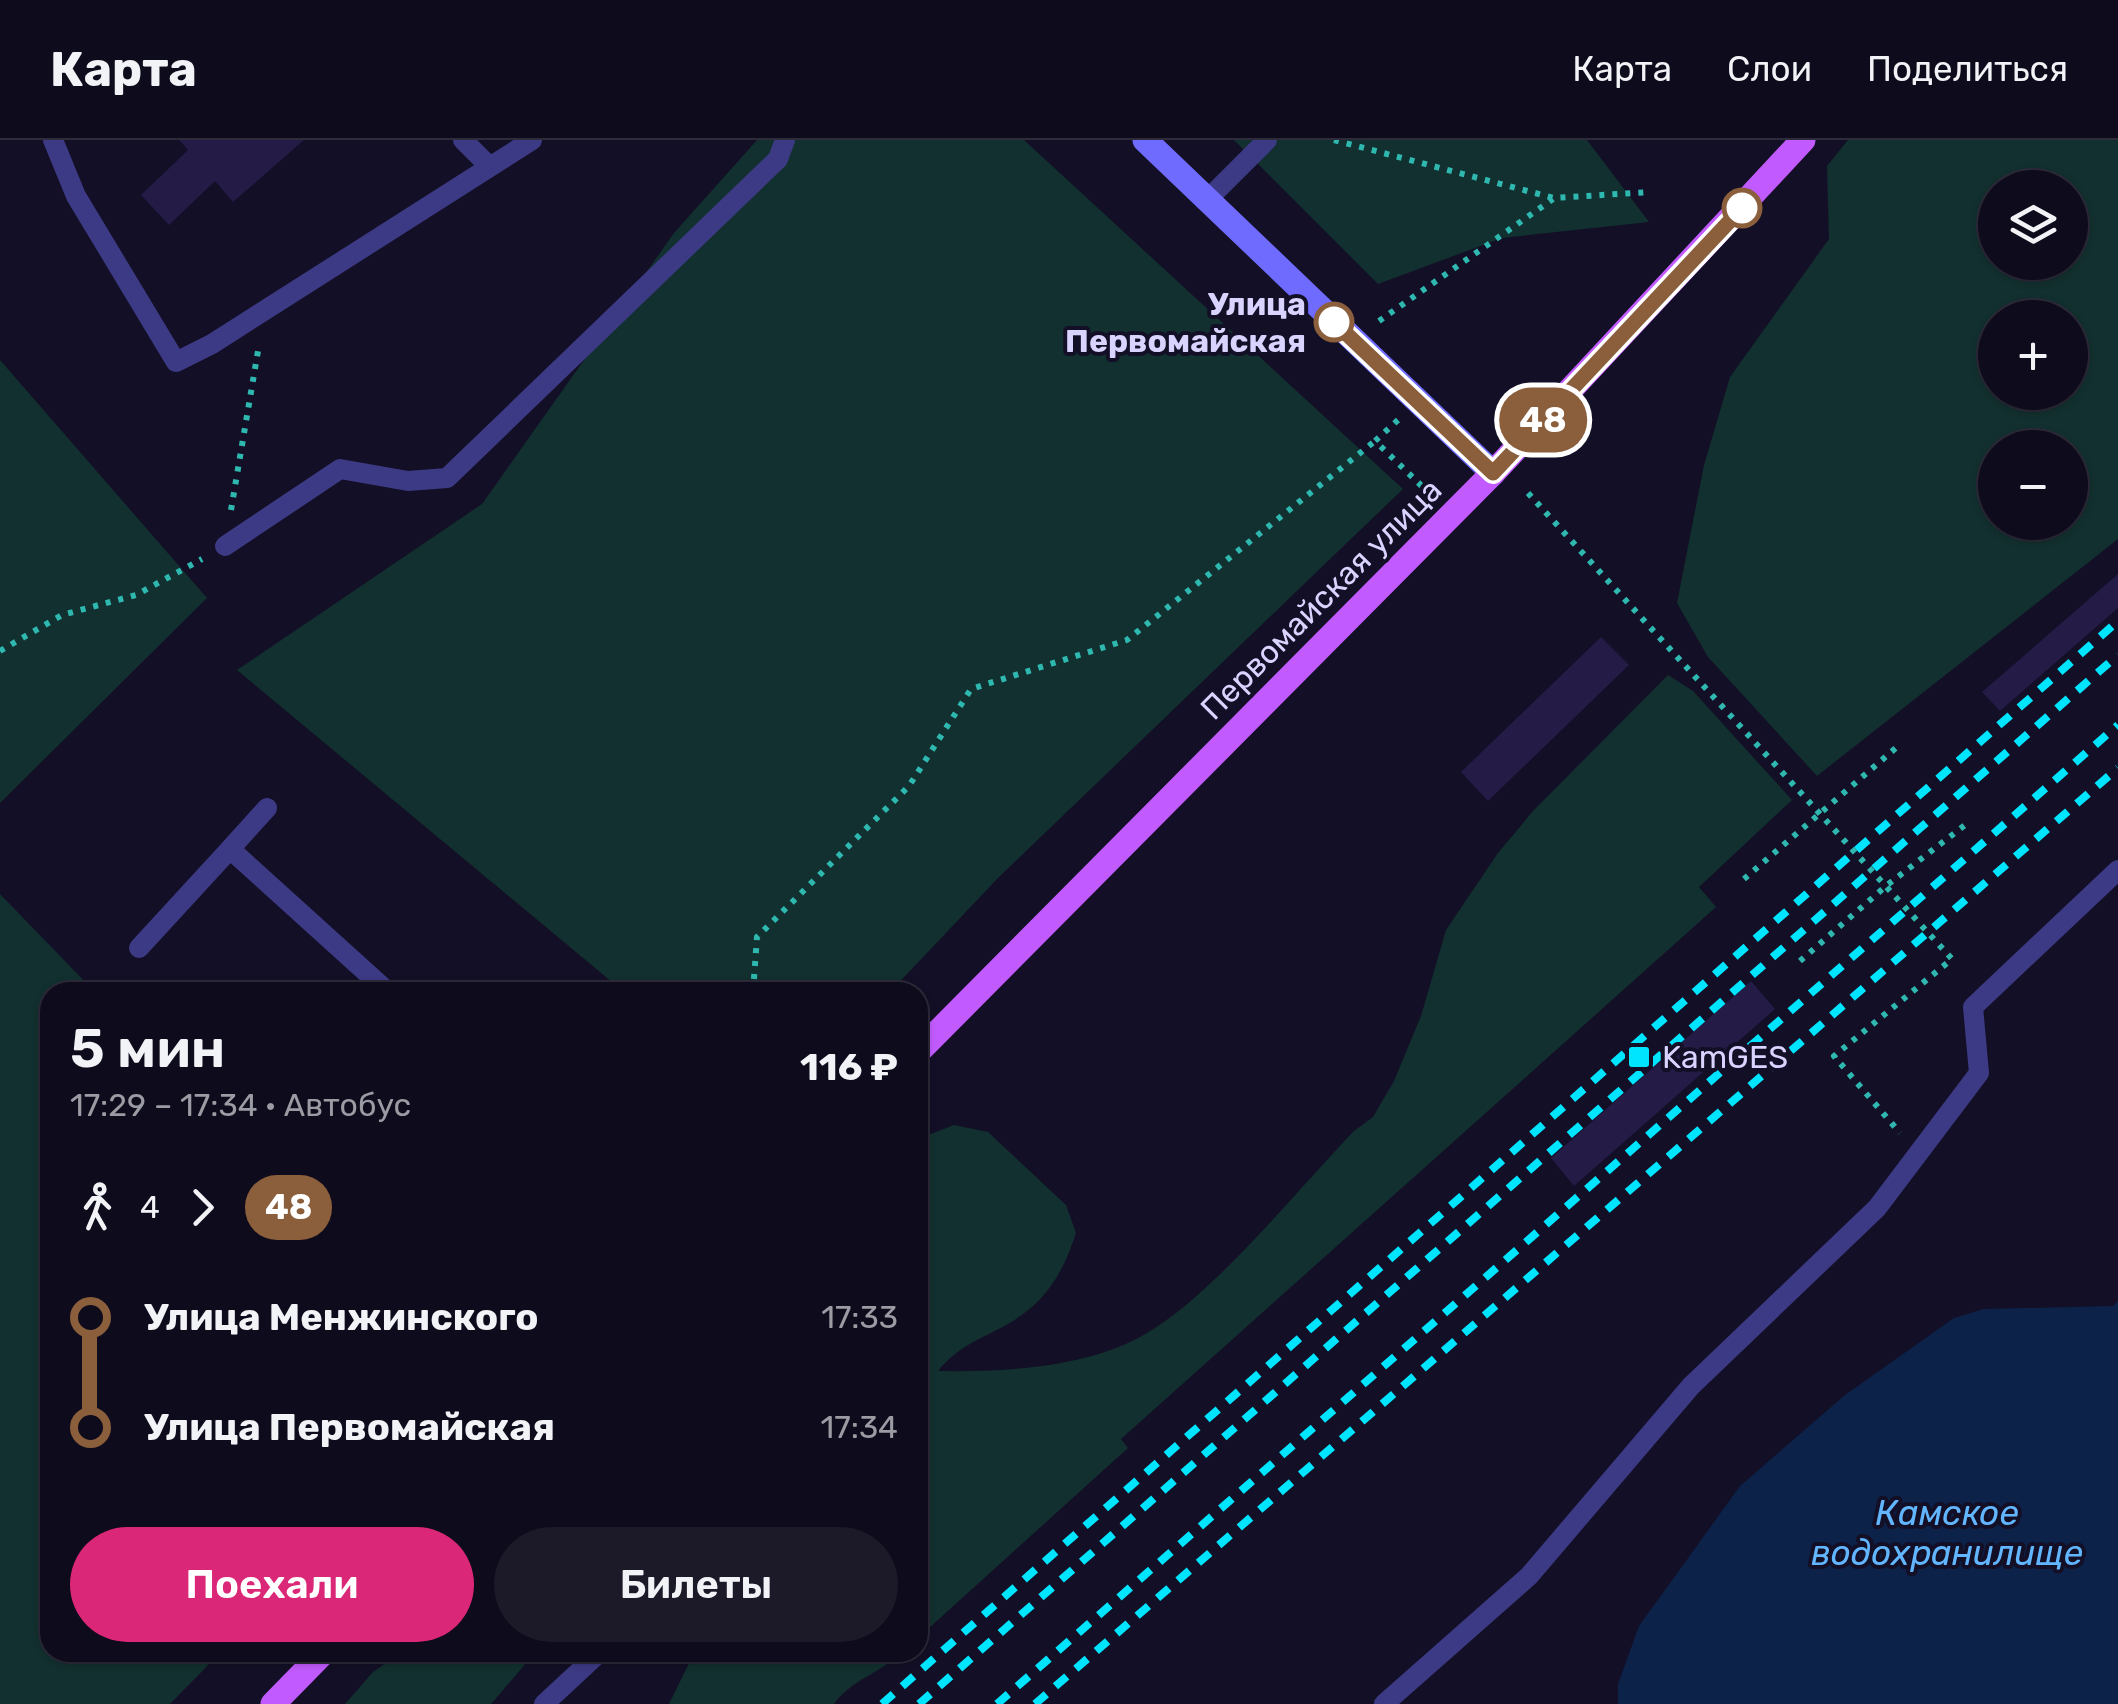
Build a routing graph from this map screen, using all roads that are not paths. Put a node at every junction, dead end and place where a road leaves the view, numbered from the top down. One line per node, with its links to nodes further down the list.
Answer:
1 (53, 140): 8 (lane)
2 (463, 140): 8 (lane)
3 (532, 140): 8 (lane)
4 (784, 140): 11 (lane)
5 (1145, 140): 9 (street)
6 (1266, 140): 9 (lane)
7 (1803, 140): 10 (main road, Первомайская улица)
8 (490, 167)
9 (1207, 200): 10 (street)
10 (1493, 473): 17 (main road, Первомайская улица)
11 (225, 546)
12 (266, 808): 13 (lane)
13 (230, 849): 15 (lane); 16 (lane)
14 (2118, 870): 22 (lane)
15 (139, 948)
16 (377, 982)
17 (928, 1042)
18 (314, 1662): 20 (main road)
19 (589, 1662): 21 (lane)
20 (274, 1704)
21 (544, 1704)
22 (1384, 1704)

